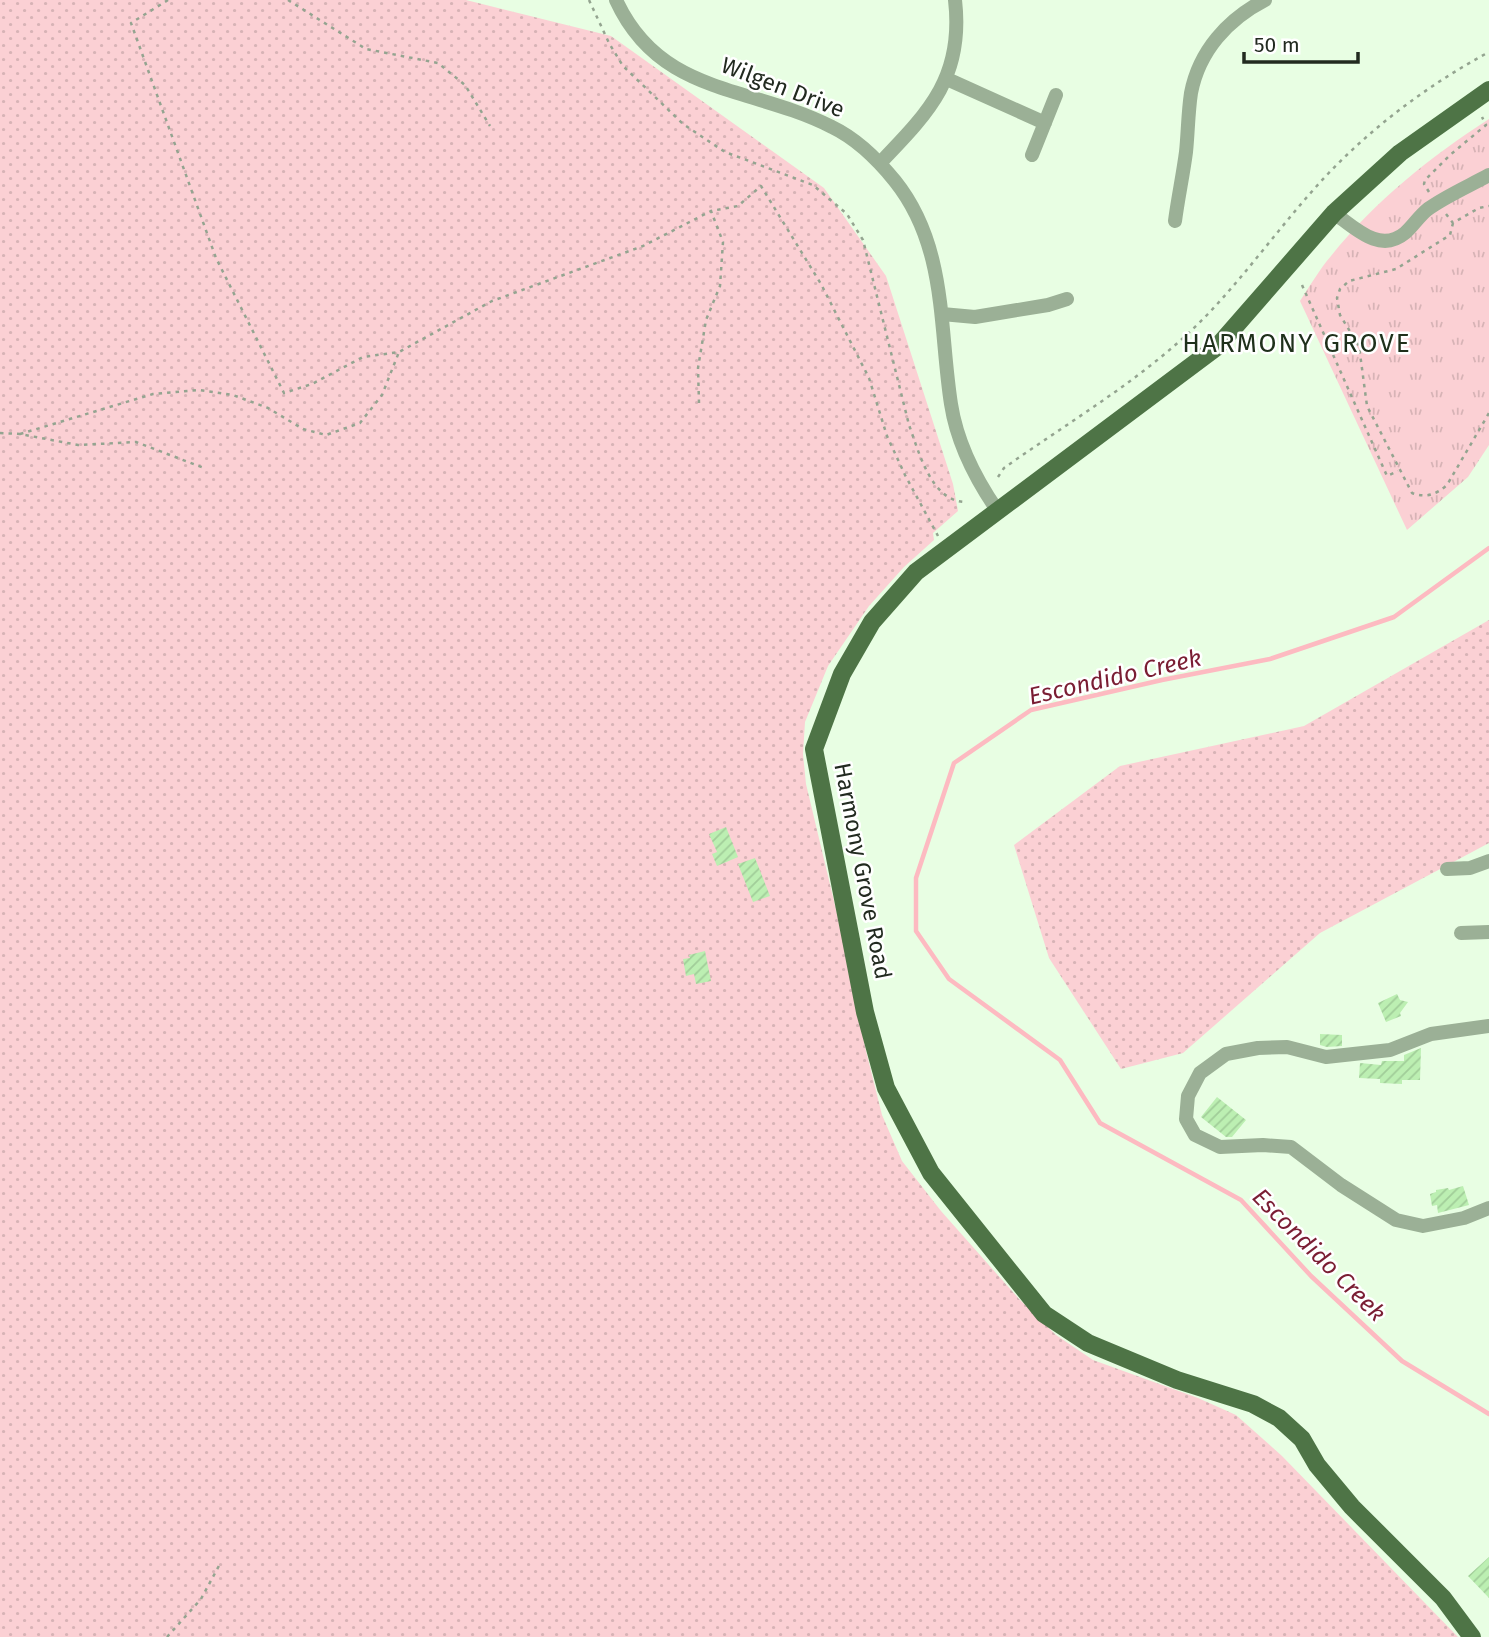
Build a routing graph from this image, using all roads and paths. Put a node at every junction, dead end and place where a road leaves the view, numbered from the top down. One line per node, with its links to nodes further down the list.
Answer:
1 (168, 0): 26 (path)
2 (288, 0): 13 (path)
3 (589, 0): 34 (path)
4 (616, 0): 15 (street, Wilgen Drive)
5 (955, 0): 8 (street)
6 (1265, 0): 21 (street)
7 (1489, 52): 33 (path)
8 (947, 79): 12 (street); 15 (street)
9 (1489, 90): 20 (main road, Harmony Grove Road)
10 (1056, 95): 12 (street)
11 (1482, 117): 18 (path)
12 (1045, 123): 14 (street)
13 (490, 125)
14 (1032, 155)
15 (880, 163): 25 (street, Wilgen Drive)
16 (1489, 175): 17 (street)
17 (1482, 183): 20 (street)
18 (1432, 198)
19 (711, 211): 26 (path); 27 (path); 36 (path)
20 (1334, 213): 35 (main road, Harmony Grove Road)
21 (1175, 221)
22 (1452, 223): 32 (path)
23 (1302, 285): 32 (path)
24 (1067, 299): 25 (street)
25 (942, 314): 35 (street, Wilgen Drive)
26 (399, 352): 30 (path)
27 (699, 403)
28 (1489, 413): 32 (path)
29 (0, 433): 30 (path)
30 (20, 434): 31 (path)
31 (204, 468)
32 (1399, 471)
33 (998, 477)
34 (965, 502)
35 (997, 510): 36 (main road, Harmony Grove Road)
36 (946, 549): 45 (main road, Harmony Grove Road)
37 (1489, 861): 38 (street)
38 (1447, 869)
39 (1489, 932): 40 (street)
40 (1461, 933)
41 (1489, 1026): 42 (street)
42 (1489, 1208)
43 (221, 1562): 44 (path)
44 (167, 1637)
45 (1472, 1637)

